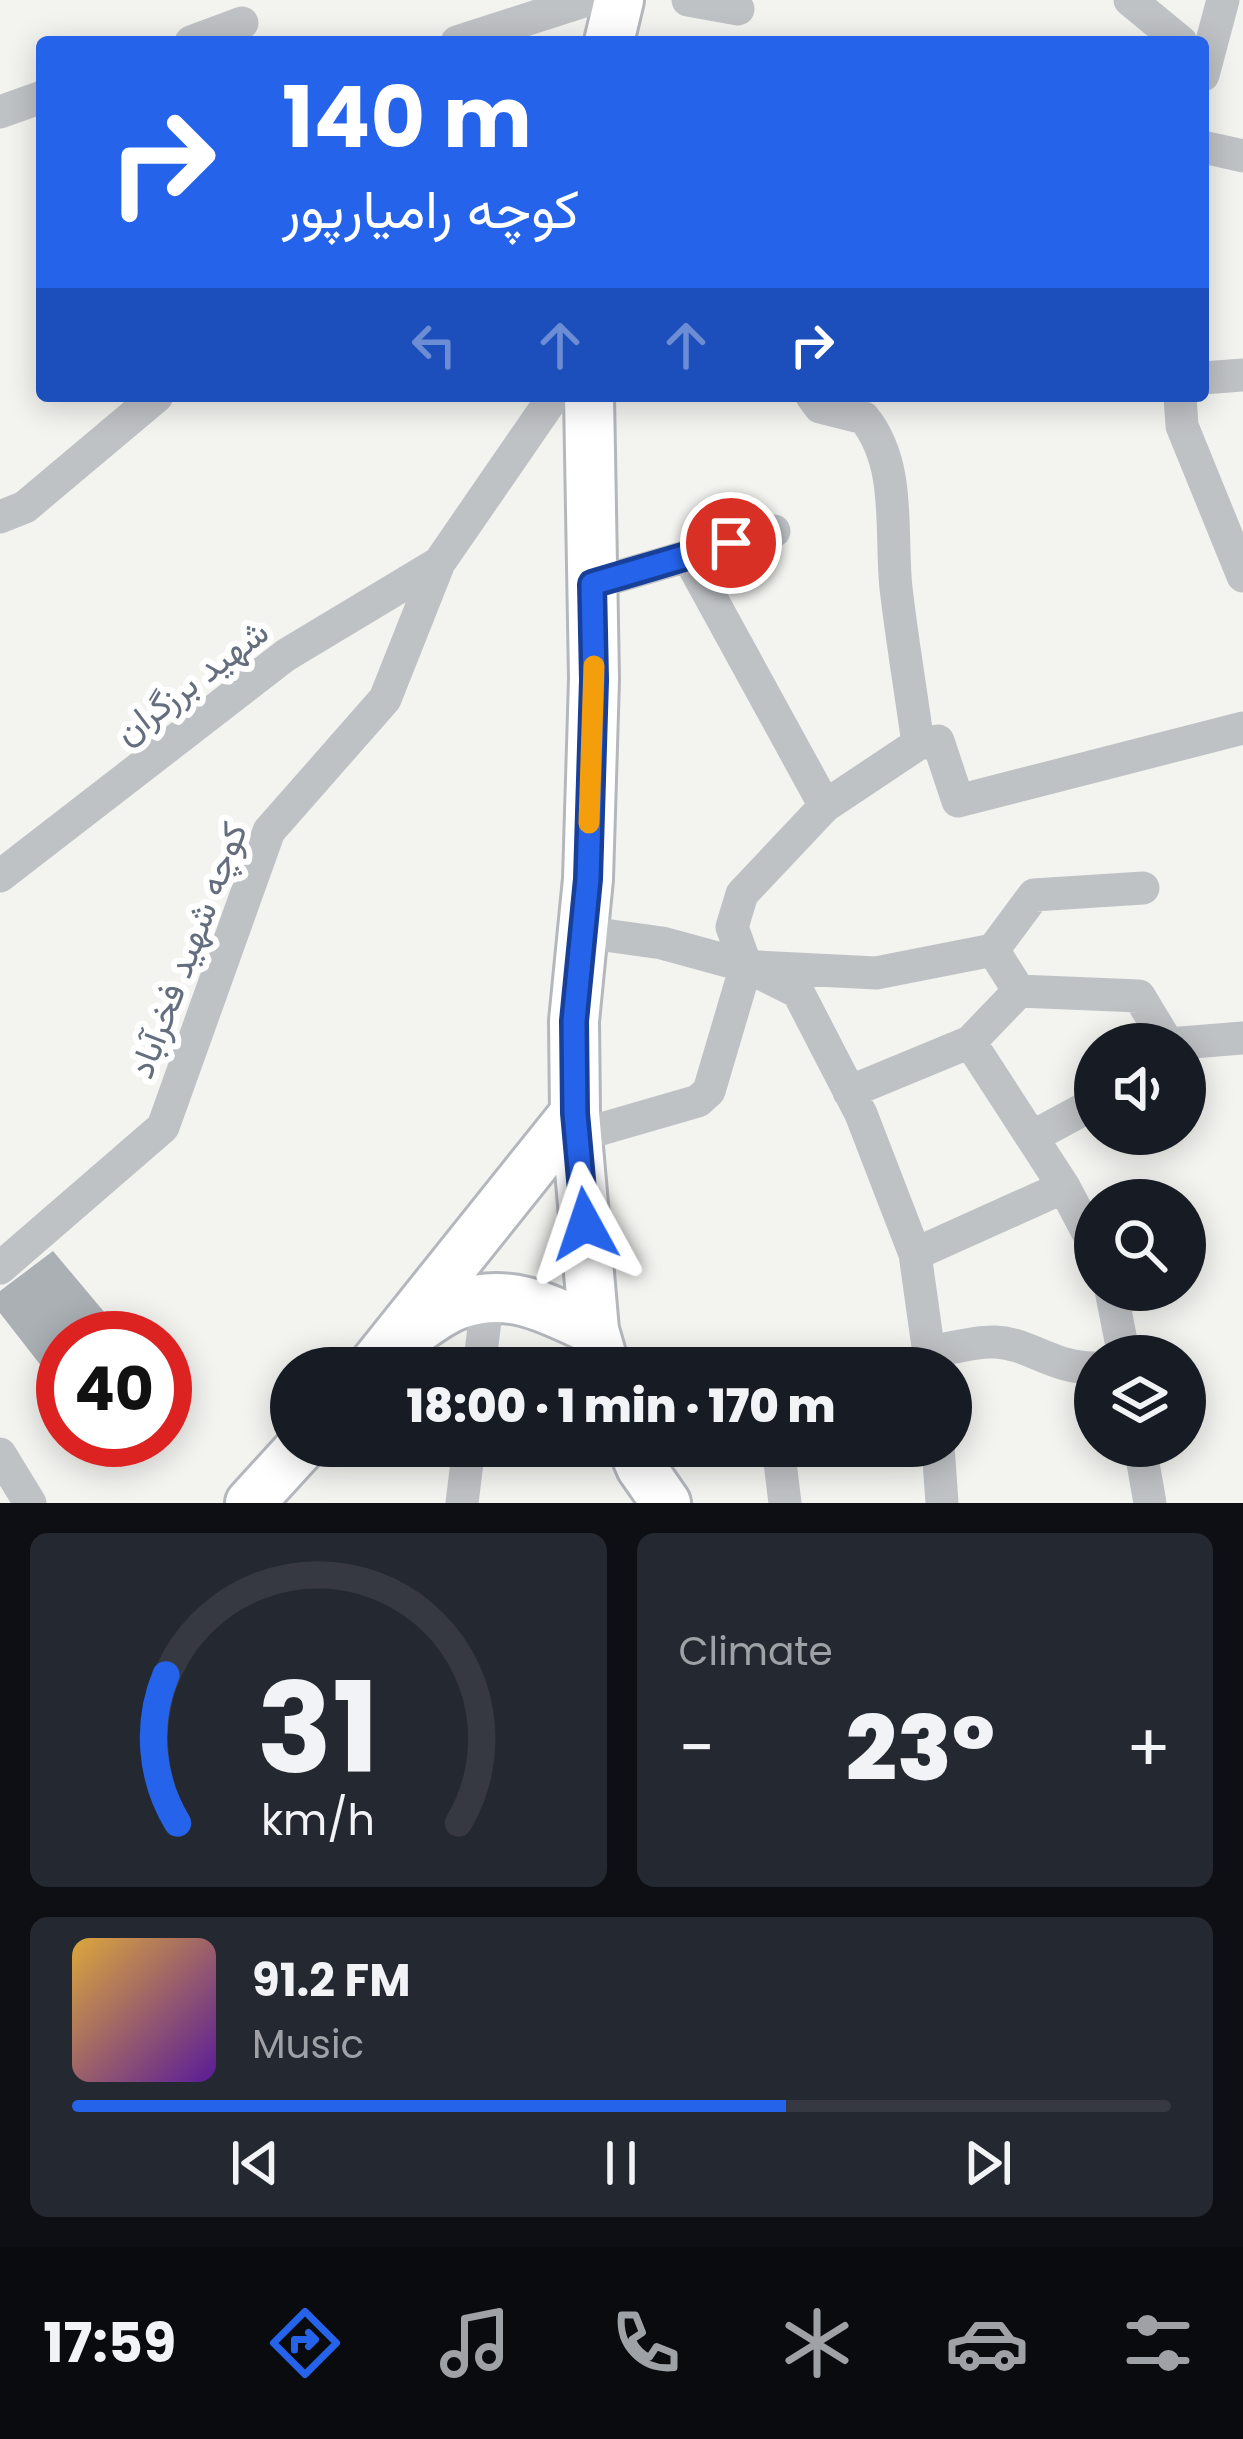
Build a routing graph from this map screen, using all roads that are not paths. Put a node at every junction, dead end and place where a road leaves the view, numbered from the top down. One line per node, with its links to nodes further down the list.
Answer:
1 (587, 0): 9 (street)
2 (620, 0): 10 (street)
3 (688, 0): 6 (street)
4 (1130, 0): 11 (street)
5 (1223, 0): 12 (street)
6 (737, 17)
7 (242, 22): 8 (street)
8 (206, 36)
9 (476, 36)
10 (611, 36)
11 (1171, 36)
12 (1208, 36)
13 (36, 99): 14 (street)
14 (0, 112)
15 (1209, 148): 16 (street)
16 (1243, 157)
17 (1243, 375): 18 (street)
18 (1209, 378)
19 (150, 402): 24 (street)
20 (550, 402): 27 (street)
21 (589, 402): 29 (street)
22 (816, 402): 31 (street)
23 (1180, 402): 28 (street)
24 (0, 517)
25 (774, 531): 26 (street)
26 (688, 556): 29 (street); 32 (street)
27 (439, 563): 33 (street, شهید برزگران); 50 (street, کوچه شهید فخرآباد)
28 (1243, 576)
29 (592, 584): 35 (street)
30 (1243, 728): 31 (street)
31 (919, 744): 32 (street)
32 (825, 806): 37 (street)
33 (0, 876)
34 (1143, 888): 36 (street)
35 (583, 932): 37 (street); 45 (street)
36 (994, 950): 37 (street); 38 (street)
37 (746, 966): 43 (street); 45 (street)
38 (1019, 991): 39 (street); 42 (street)
39 (1155, 1023)
40 (1243, 1038): 41 (street)
41 (1206, 1041)
42 (970, 1042): 43 (street); 46 (street)
43 (849, 1092): 49 (street)
44 (1074, 1114): 46 (street)
45 (576, 1124): 52 (street); 56 (street)
46 (1032, 1137): 47 (street)
47 (1064, 1187): 48 (street); 49 (street)
48 (1074, 1206)
49 (915, 1254): 57 (street)
50 (0, 1268)
51 (488, 1297): 53 (street); 54 (street); 55 (street)
52 (390, 1347)
53 (396, 1347)
54 (482, 1347)
55 (597, 1347)
56 (600, 1347)
57 (928, 1347)
58 (972, 1348): 59 (street)
59 (1074, 1367)
60 (0, 1454): 68 (street)
61 (286, 1467): 67 (street)
62 (466, 1467): 69 (street)
63 (641, 1467): 70 (street)
64 (781, 1467): 71 (street)
65 (939, 1467): 72 (street)
66 (1144, 1467): 73 (street)
67 (261, 1500)
68 (30, 1503)
69 (462, 1503)
70 (666, 1503)
71 (785, 1503)
72 (942, 1503)
73 (1150, 1503)

